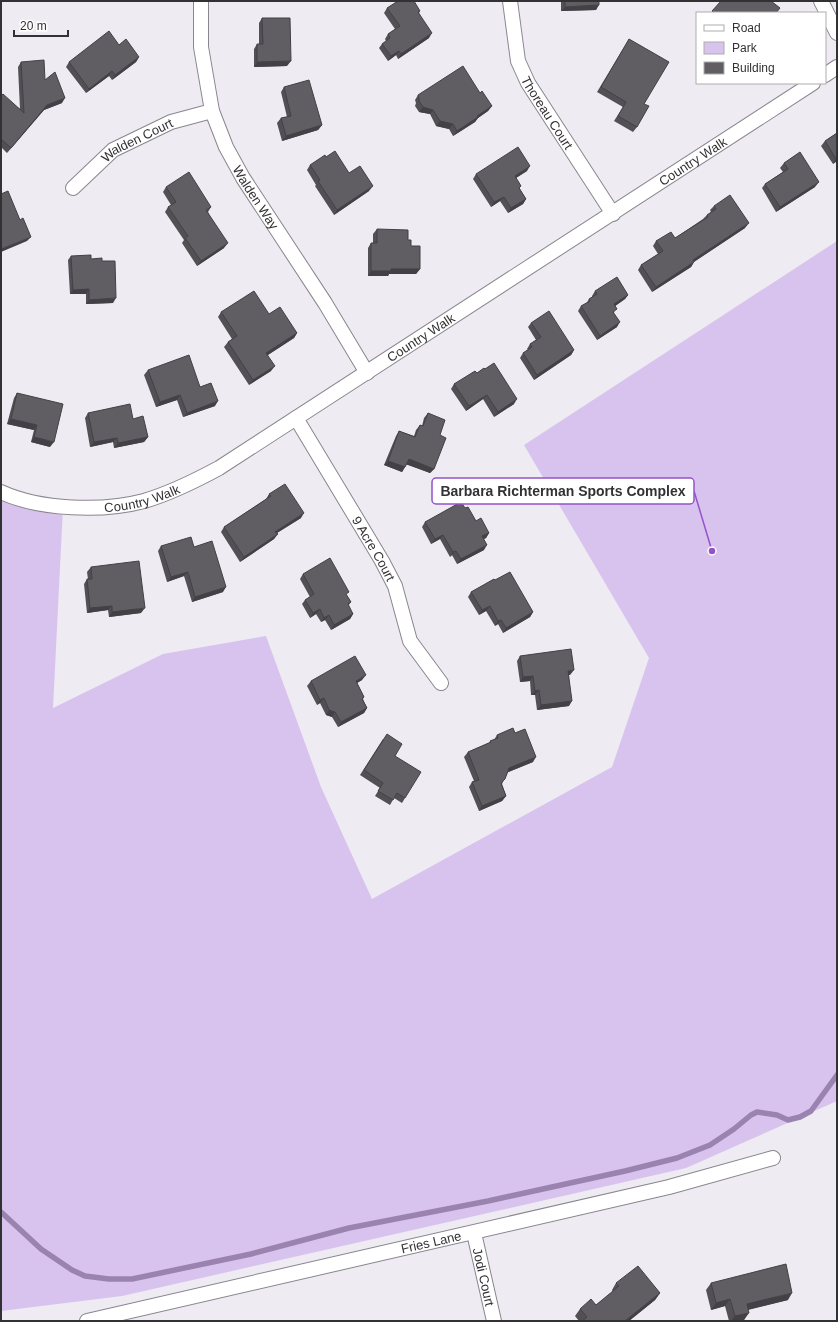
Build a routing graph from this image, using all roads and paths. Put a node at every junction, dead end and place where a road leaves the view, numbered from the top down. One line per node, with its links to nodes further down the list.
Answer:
1 (201, 1): 8 (street, Walden Way)
2 (510, 1): 10 (street, Thoreau Court)
3 (821, 1): 4 (street)
4 (837, 33)
5 (837, 68): 6 (street)
6 (826, 74)
7 (811, 84): 10 (street, Country Walk)
8 (212, 111): 9 (street, Walden Court); 11 (street, Walden Way)
9 (73, 188)
10 (613, 214): 11 (street, Country Walk)
11 (367, 373): 12 (street, Country Walk)
12 (296, 418): 13 (street, Country Walk); 14 (street, 9 Acre Court)
13 (1, 492)
14 (441, 683)
15 (773, 1158): 16 (street, Fries Lane)
16 (474, 1233): 17 (street, Fries Lane); 18 (street, Jodi Court)
17 (94, 1320)
18 (494, 1321)

